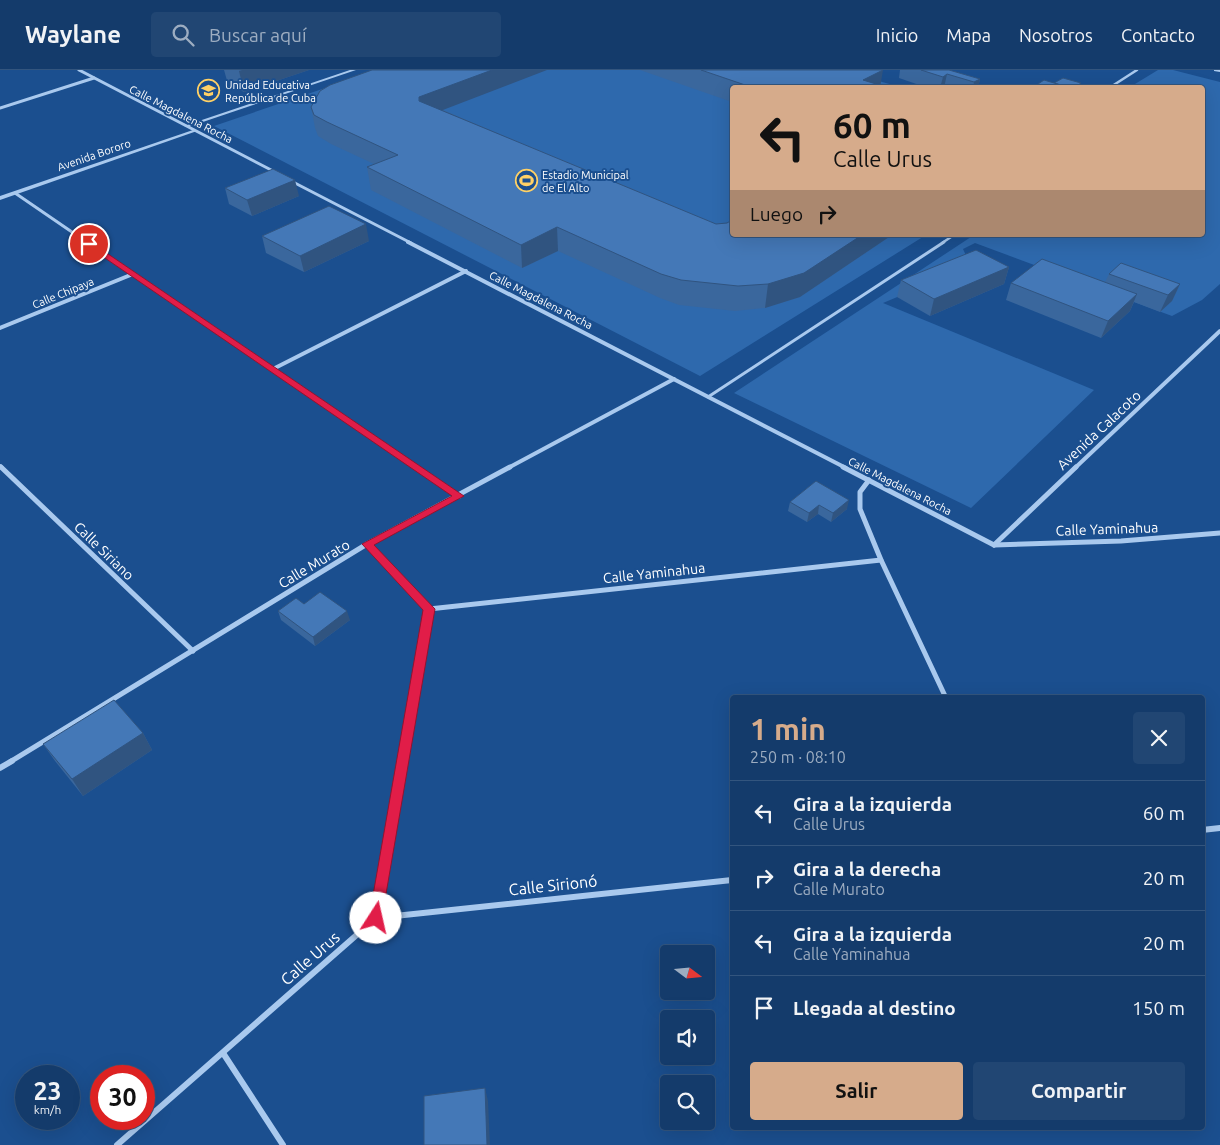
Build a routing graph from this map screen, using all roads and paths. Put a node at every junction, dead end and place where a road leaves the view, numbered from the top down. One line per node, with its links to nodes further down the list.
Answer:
1 (79, 70): 6 (street, Calle Magdalena Rocha)
2 (354, 70): 9 (street)
3 (1137, 70): 7 (lane)
4 (1216, 70): 5 (street)
5 (1220, 71)
6 (94, 78): 8 (street); 9 (street, Calle Magdalena Rocha)
7 (1114, 85)
8 (0, 108)
9 (186, 126): 10 (street, Calle Magdalena Rocha)
10 (195, 131): 11 (street, Avenida Bororo); 14 (street, Calle Magdalena Rocha)
11 (15, 193): 12 (street, Avenida Bororo); 15 (street)
12 (0, 198)
13 (951, 237): 20 (lane)
14 (466, 271): 18 (street); 19 (street, Calle Magdalena Rocha)
15 (133, 274): 16 (street, Calle Chipaya); 18 (street)
16 (0, 328)
17 (1220, 331): 26 (street, Avenida Calacoto)
18 (273, 369): 23 (street)
19 (674, 379): 20 (street, Calle Magdalena Rocha); 23 (street, Calle Murato)
20 (708, 396): 22 (street, Calle Magdalena Rocha)
21 (0, 466): 29 (street, Calle Siriano)
22 (869, 480): 26 (street, Calle Magdalena Rocha); 27 (street)
23 (459, 496): 25 (street, Calle Murato)
24 (1220, 533): 26 (street, Calle Yaminahua)
25 (367, 544): 28 (street); 29 (street, Calle Murato)
26 (994, 545)
27 (881, 560): 28 (street, Calle Yaminahua); 30 (street)
28 (429, 609): 35 (street)
29 (192, 651): 31 (street, Calle Murato)
30 (945, 695)
31 (0, 768)
32 (1220, 828): 33 (street)
33 (1205, 830)
34 (730, 880): 35 (street, Calle Sirionó)
35 (376, 918): 36 (street, Calle Urus)
36 (223, 1053): 37 (street, Calle Urus); 38 (street)
37 (117, 1145)
38 (284, 1145)

